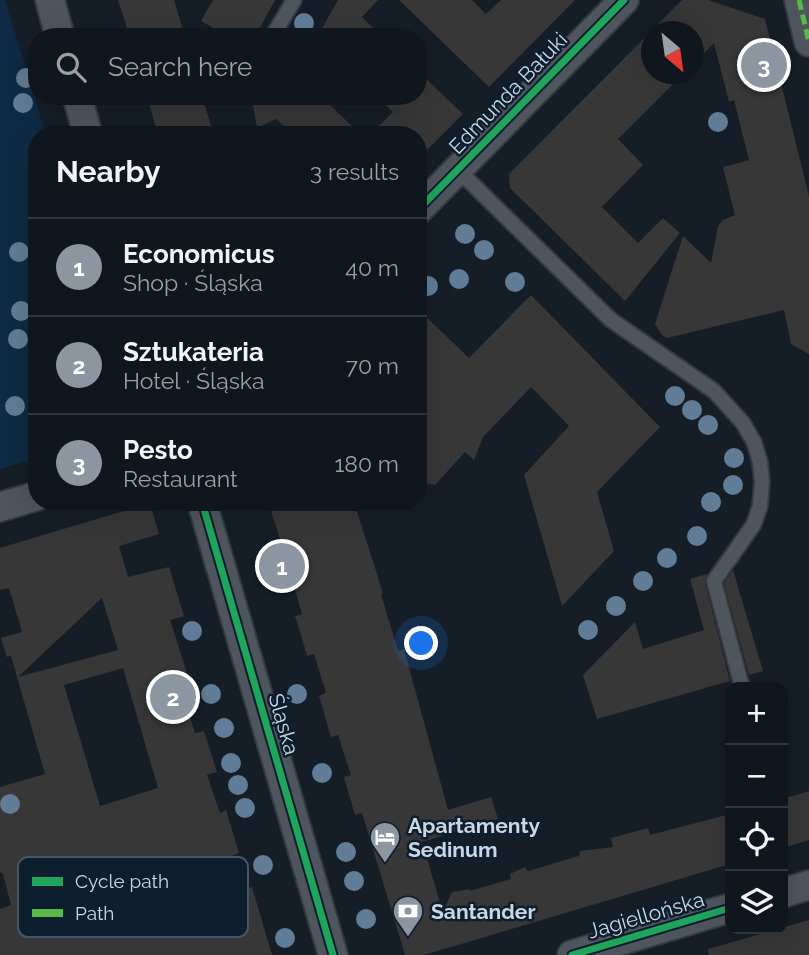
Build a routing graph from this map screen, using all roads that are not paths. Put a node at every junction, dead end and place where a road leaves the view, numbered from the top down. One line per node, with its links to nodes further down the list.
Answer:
1 (50, 0): 5 (street)
2 (294, 0): 6 (lane)
3 (799, 0): 7 (street)
4 (616, 3): 10 (street, Edmunda Bałuki)
5 (58, 28)
6 (277, 28)
7 (809, 42)
8 (80, 105): 9 (street)
9 (85, 126)
10 (458, 170): 11 (street, Edmunda Bałuki); 15 (lane)
11 (427, 202)
12 (28, 499): 13 (street)
13 (0, 508)
14 (205, 511): 19 (street, Śląska)
15 (741, 682)
16 (809, 885): 17 (street)
17 (788, 891)
18 (725, 909): 20 (street, Jagiellońska)
19 (333, 955)
20 (572, 955)

